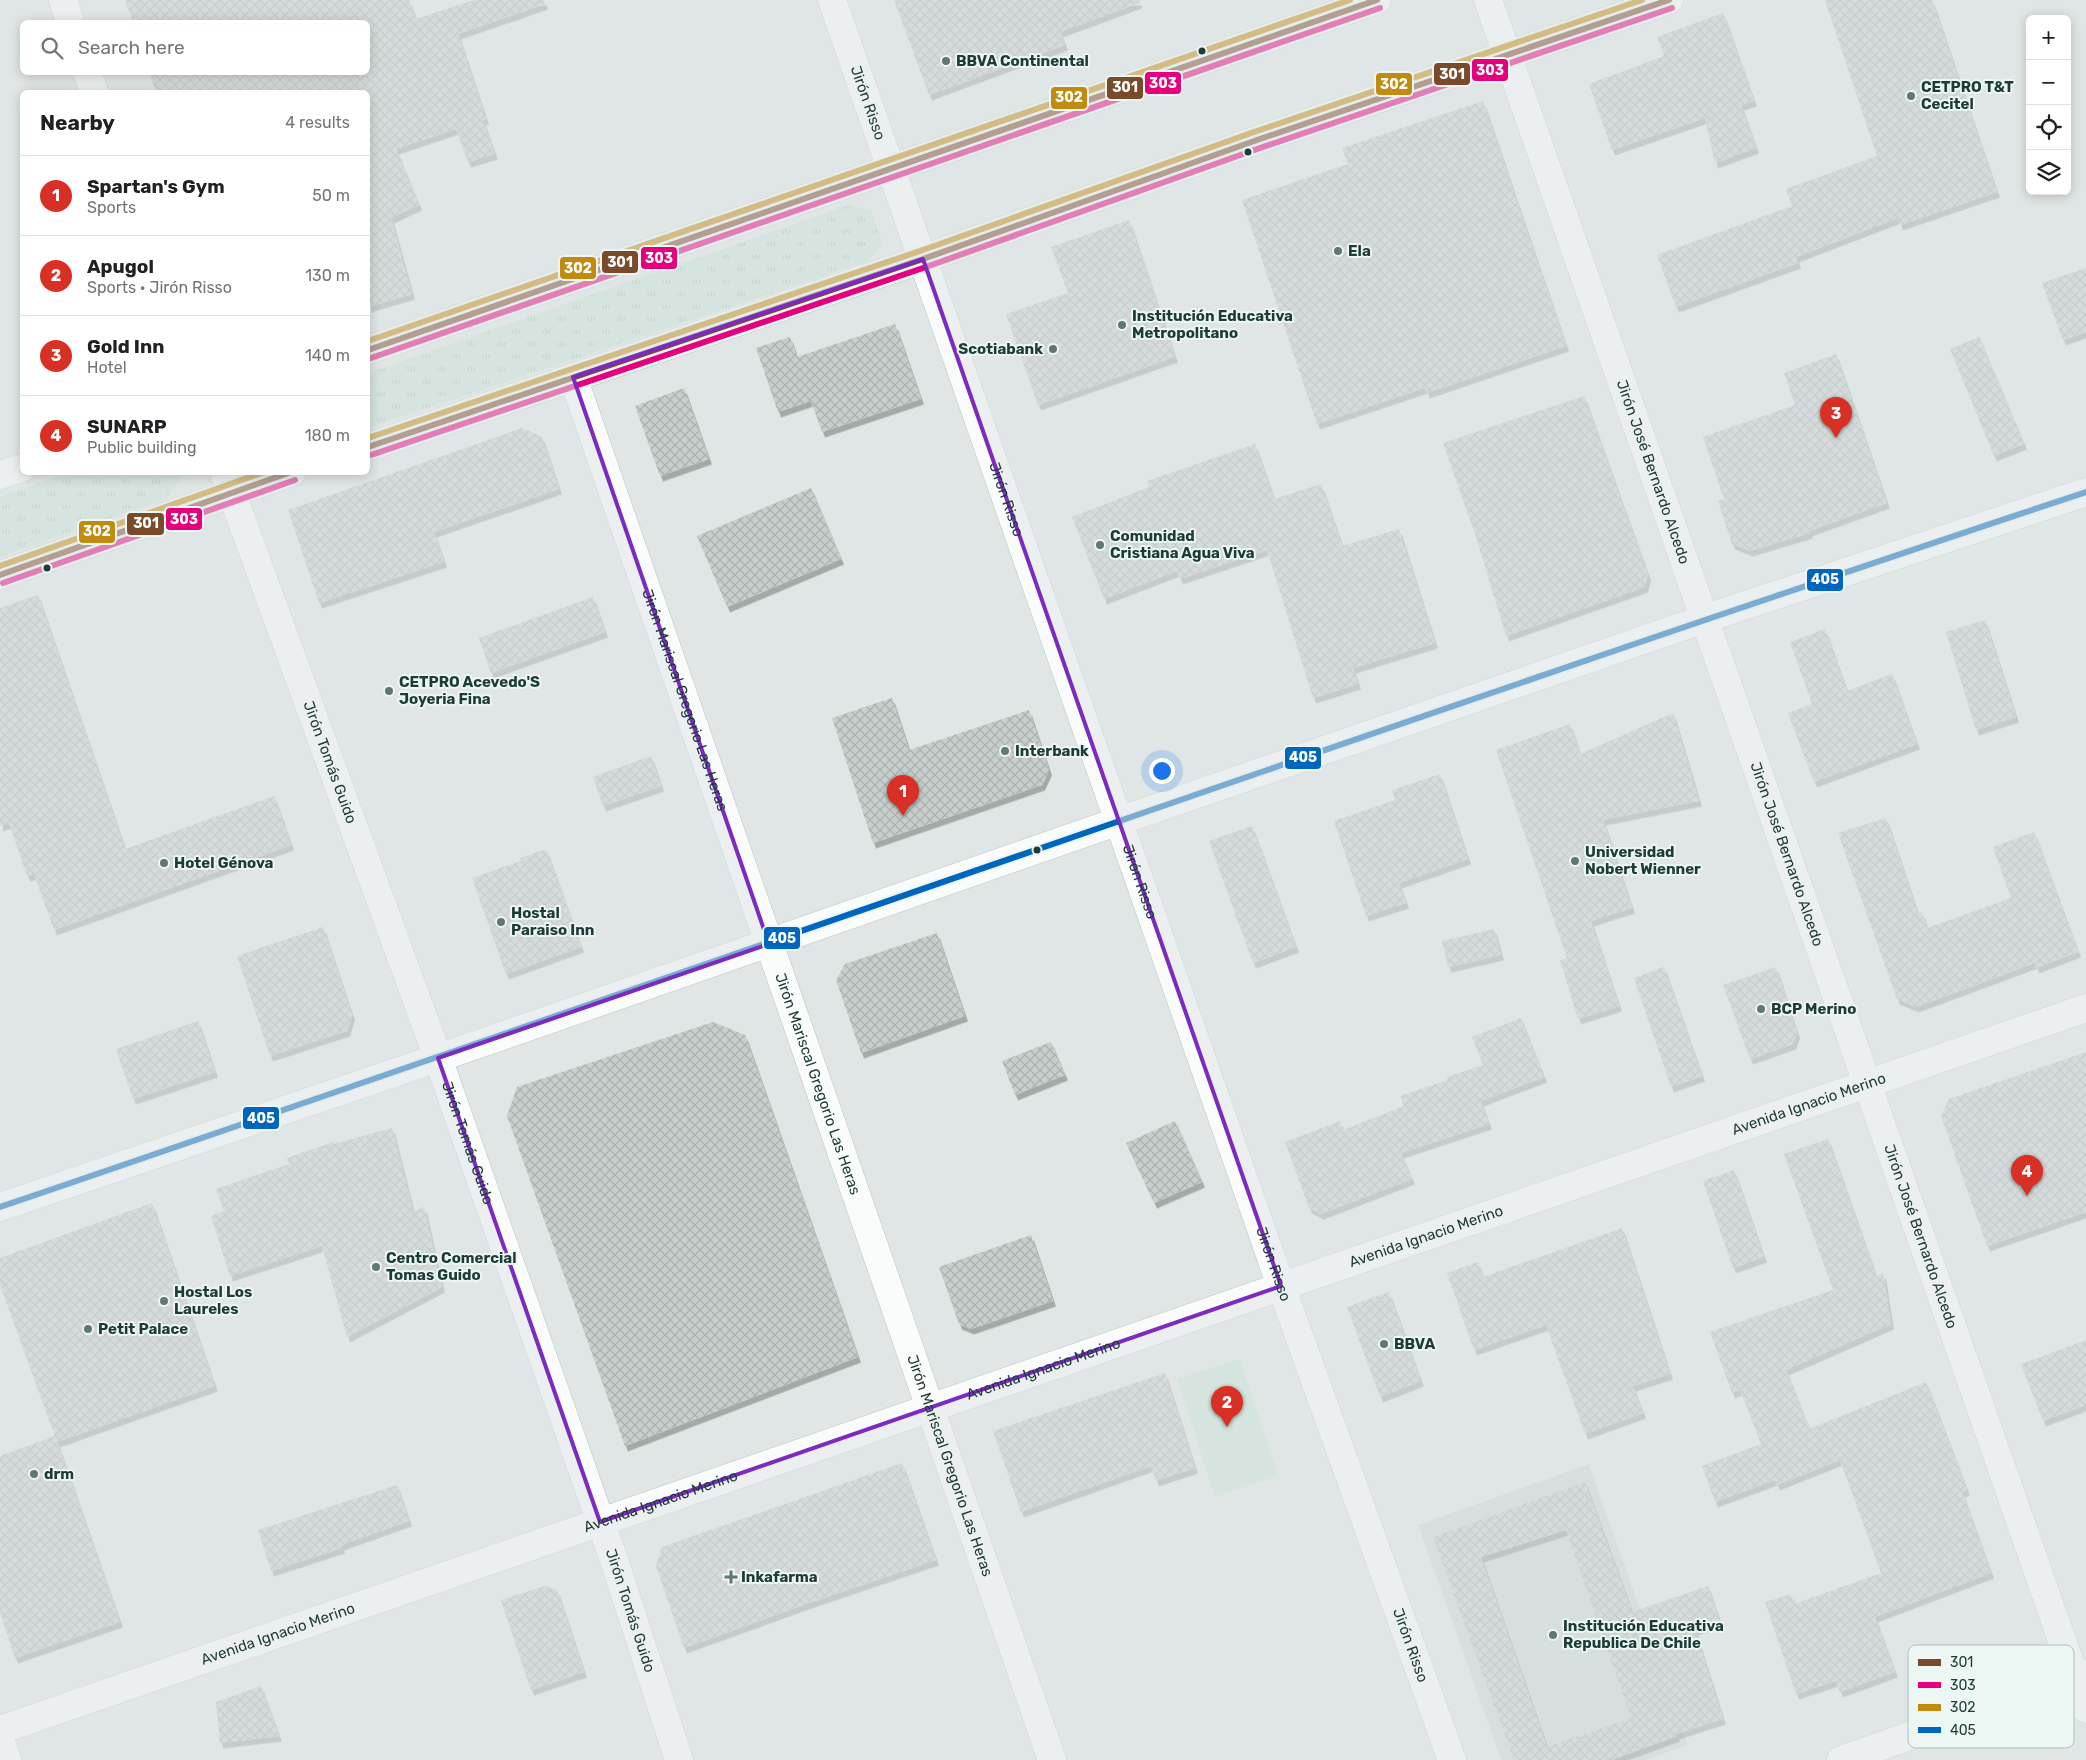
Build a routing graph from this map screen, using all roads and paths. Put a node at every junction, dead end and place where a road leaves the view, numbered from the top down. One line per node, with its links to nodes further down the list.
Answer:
1 (62, 0): 6 (street)
2 (832, 0): 10 (street, Jirón Risso)
3 (1377, 0): 10 (street)
4 (1488, 0): 7 (street, Jirón José Bernardo Alcedo)
5 (1669, 0): 7 (street)
6 (69, 20)
7 (1507, 56): 11 (street); 21 (street, Jirón José Bernardo Alcedo)
8 (88, 75): 9 (street)
9 (93, 90)
10 (892, 168): 11 (street, Jirón Risso); 12 (street)
11 (923, 259): 13 (street); 22 (street, Jirón Risso)
12 (370, 349)
13 (573, 377): 14 (street); 23 (street, Jirón Mariscal Gregorio Las Heras)
14 (370, 446)
15 (20, 469): 16 (street)
16 (0, 475)
17 (273, 475): 18 (street)
18 (228, 482): 20 (street); 25 (street, Jirón Tomás Guido)
19 (2086, 492): 21 (street)
20 (0, 575)
21 (1704, 619): 22 (street); 26 (street, Jirón José Bernardo Alcedo)
22 (1119, 821): 23 (street); 28 (street, Jirón Risso)
23 (769, 944): 25 (street); 29 (street, Jirón Mariscal Gregorio Las Heras)
24 (2086, 1008): 26 (street, Avenida Ignacio Merino)
25 (438, 1058): 27 (street); 30 (street, Jirón Tomás Guido)
26 (1866, 1083): 28 (street, Avenida Ignacio Merino); 31 (street, Jirón José Bernardo Alcedo)
27 (0, 1207)
28 (1282, 1286): 29 (street, Avenida Ignacio Merino); 41 (street, Jirón Risso)
29 (930, 1408): 30 (street, Avenida Ignacio Merino); 40 (street, Jirón Mariscal Gregorio Las Heras)
30 (600, 1522): 35 (street, Avenida Ignacio Merino); 39 (street, Jirón Tomás Guido)
31 (2069, 1645)
32 (2074, 1659): 33 (street, Jirón José Bernardo Alcedo)
33 (2080, 1676): 34 (street, Jirón José Bernardo Alcedo)
34 (2086, 1709)
35 (0, 1730)
36 (1908, 1736): 42 (street)
37 (0, 1739): 38 (street)
38 (7, 1760)
39 (679, 1760)
40 (1052, 1760)
41 (1452, 1760)
42 (1841, 1760)

